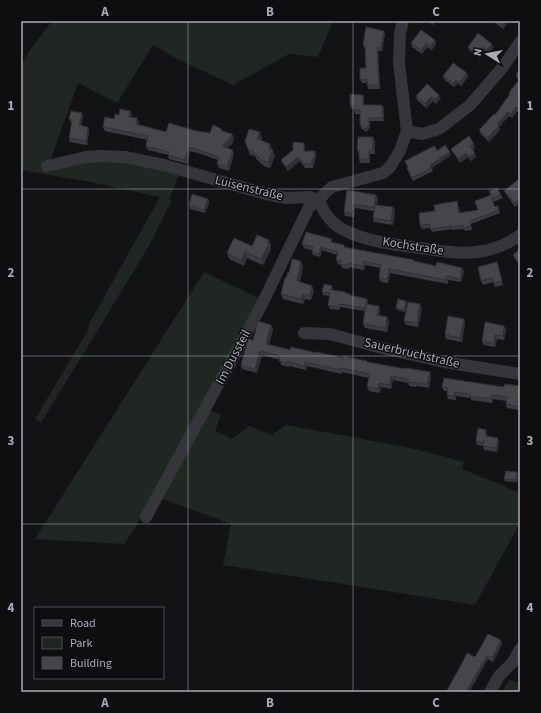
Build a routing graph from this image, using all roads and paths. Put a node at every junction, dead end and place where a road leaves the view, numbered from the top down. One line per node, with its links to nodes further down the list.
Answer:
1 (403, 21): 3 (street)
2 (520, 42): 3 (street)
3 (407, 131): 5 (street)
4 (47, 166): 5 (street, Luisenstraße)
5 (319, 200): 6 (street, Kochstraße); 9 (street, Im Dussteil)
6 (520, 235)
7 (304, 333): 8 (street, Sauerbruchstraße)
8 (520, 374)
9 (146, 516)
10 (520, 648): 11 (street)
11 (490, 692)

